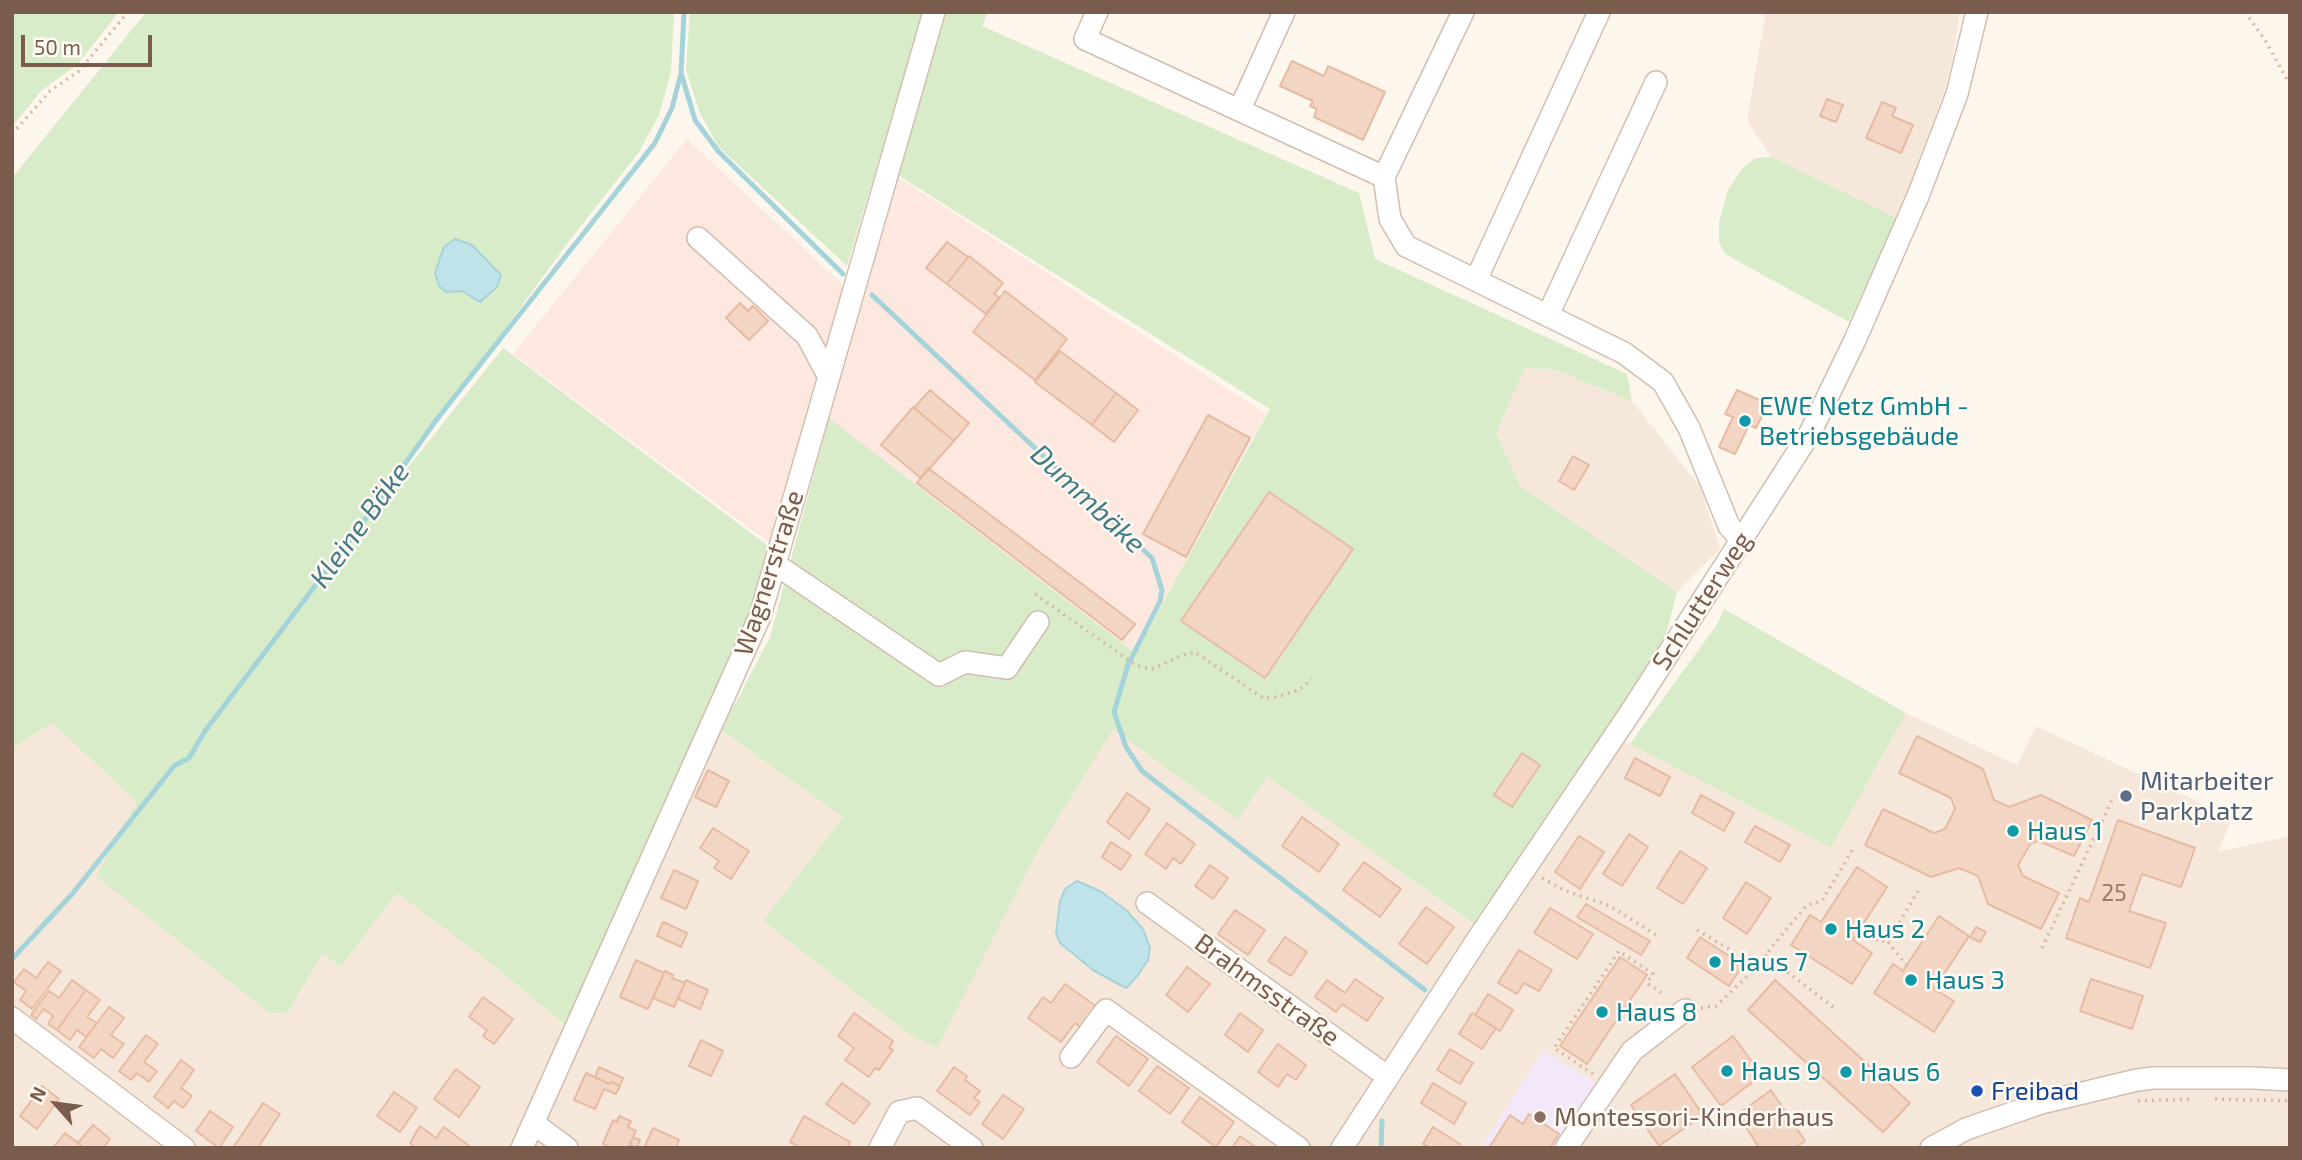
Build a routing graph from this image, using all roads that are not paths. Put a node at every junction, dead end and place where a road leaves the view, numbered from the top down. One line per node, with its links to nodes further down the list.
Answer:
1 (934, 12): 13 (street, Wagnerstraße)
2 (1097, 12): 8 (street)
3 (1284, 12): 8 (street)
4 (1463, 12): 9 (street)
5 (1599, 12): 11 (street)
6 (1977, 12): 14 (street, Schlutterweg)
7 (1656, 82): 12 (street)
8 (1240, 109): 9 (street)
9 (1384, 177): 11 (street)
10 (698, 238): 13 (street)
11 (1476, 280): 12 (street)
12 (1548, 315): 14 (street)
13 (829, 377): 15 (street, Wagnerstraße)
14 (1742, 541): 21 (street, Schlutterweg)
15 (775, 564): 16 (street); 23 (street, Wagnerstraße)
16 (1038, 622)
17 (1147, 903): 21 (street, Brahmsstraße)
18 (1685, 1010): 31 (street)
19 (12, 1018): 24 (street)
20 (1071, 1057): 29 (street)
21 (1388, 1077): 30 (street, Schlutterweg)
22 (2290, 1080): 32 (street)
23 (533, 1123): 25 (street, Wagnerstraße); 26 (street)
24 (184, 1148)
25 (522, 1148)
26 (566, 1148)
27 (880, 1148): 28 (street)
28 (972, 1148)
29 (1299, 1148)
30 (1342, 1148)
31 (1566, 1148)
32 (1931, 1148)

